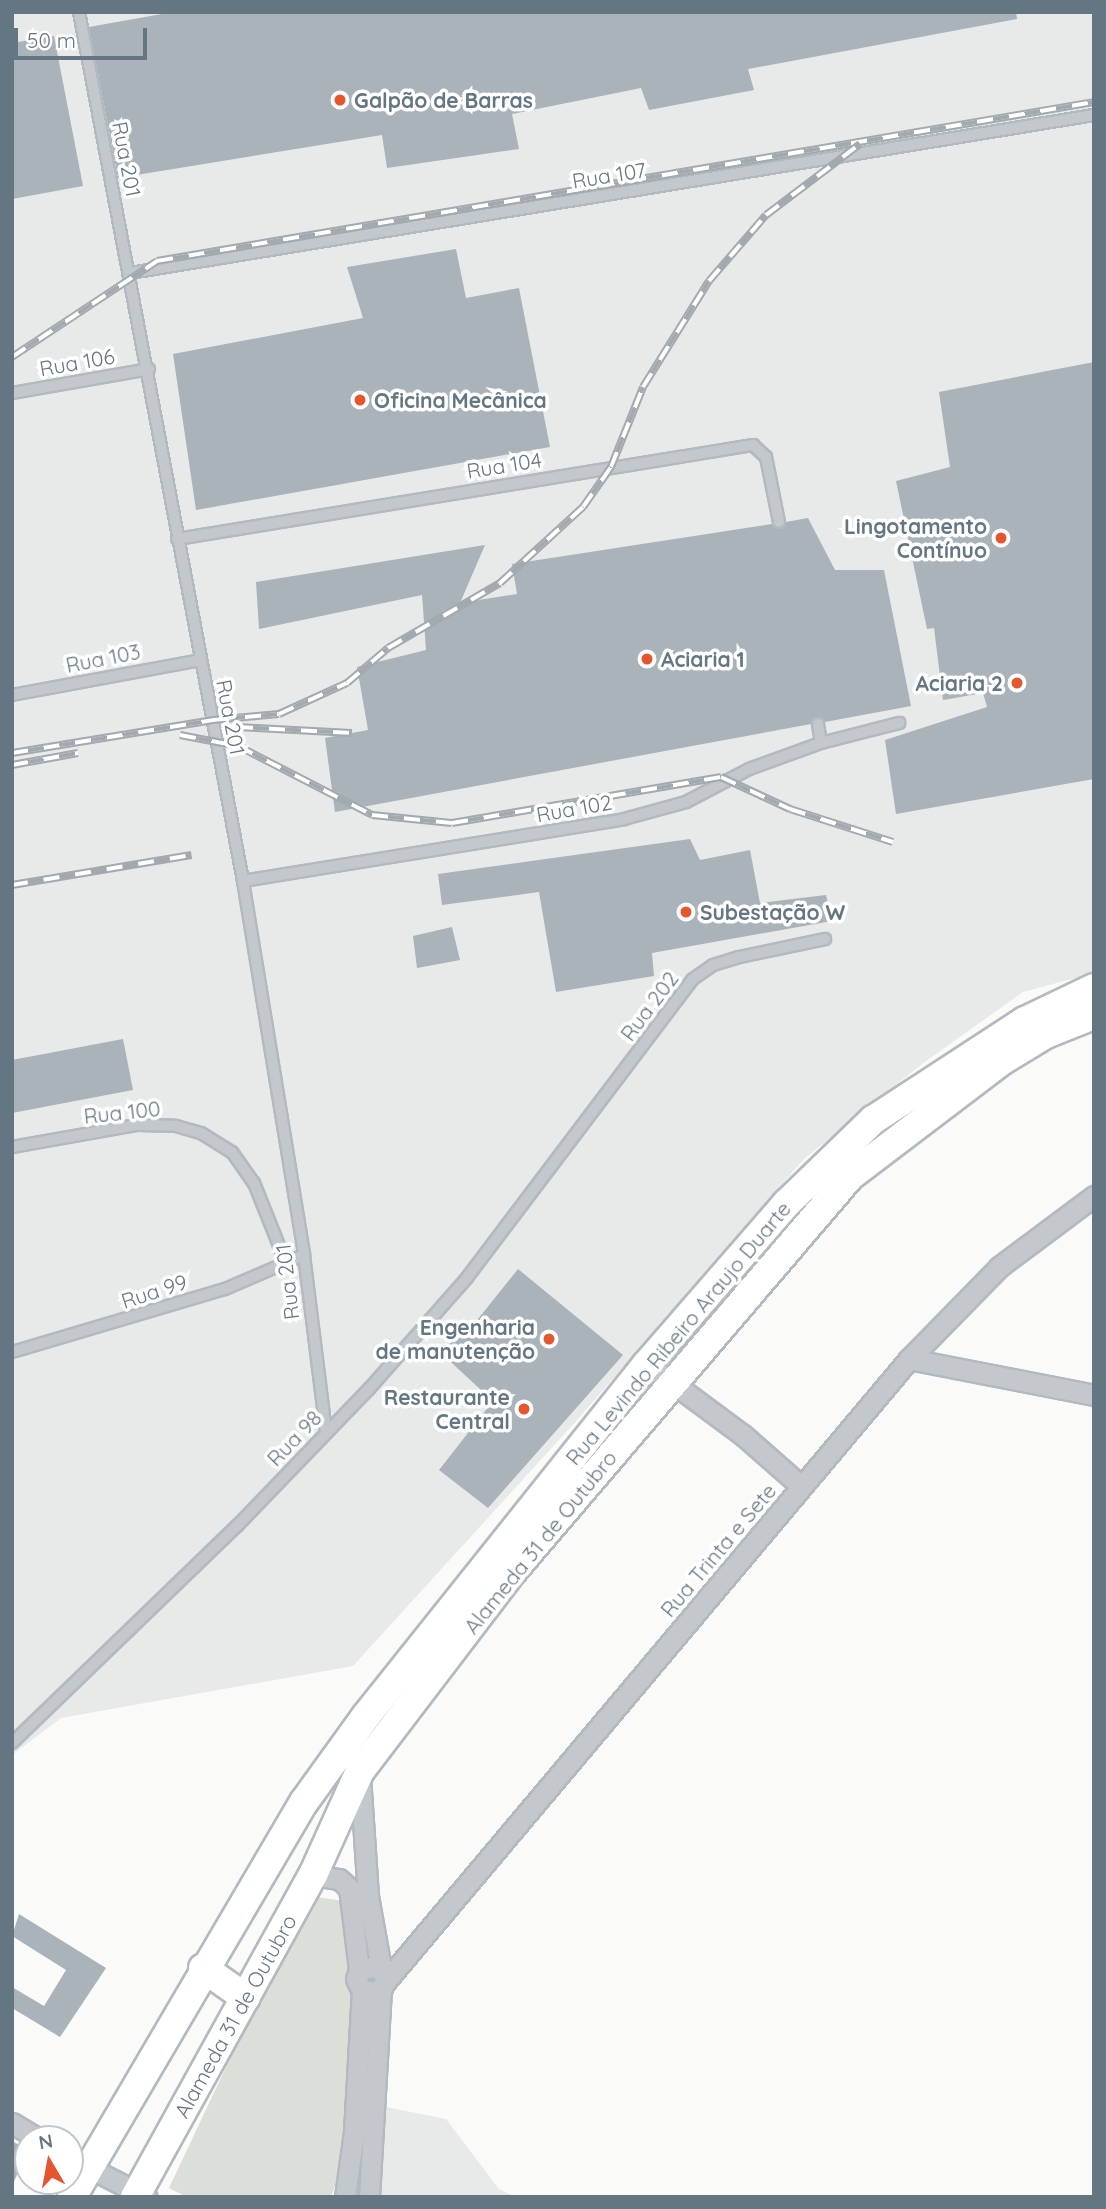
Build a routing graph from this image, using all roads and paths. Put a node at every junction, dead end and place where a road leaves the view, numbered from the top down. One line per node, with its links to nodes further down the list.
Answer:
1 (79, 12): 3 (lane, Rua 201)
2 (1094, 115): 3 (lane, Rua 107)
3 (130, 273): 4 (lane, Rua 201)
4 (149, 369): 5 (lane, Rua 106); 7 (lane, Rua 201)
5 (12, 393)
6 (779, 522): 7 (lane, Rua 104)
7 (177, 539): 8 (lane, Rua 201)
8 (201, 660): 9 (lane, Rua 103); 13 (lane, Rua 201)
9 (12, 695)
10 (899, 723): 12 (lane, Rua 102)
11 (818, 724): 12 (lane)
12 (821, 743): 13 (lane, Rua 102)
13 (243, 881): 21 (lane, Rua 201)
14 (825, 939): 18 (lane, Rua 202)
15 (1094, 988): 17 (main road, Rua Levindo Ribeiro Araujo Duarte)
16 (1094, 1014): 17 (main road, Alameda 31 de Outubro)
17 (1030, 1030): 25 (main road, Rua Levindo Ribeiro Araujo Duarte); 26 (main road, Alameda 31 de Outubro)
18 (578, 1135): 28 (lane, Rua 98)
19 (12, 1147): 22 (lane, Rua 100)
20 (1094, 1196): 24 (street, Rua Trinta e Sete)
21 (304, 1255): 22 (lane, Rua 99); 28 (lane, Rua 201)
22 (286, 1263): 23 (lane, Rua 99)
23 (12, 1352)
24 (909, 1359): 27 (street); 29 (street, Rua Trinta e Sete)
25 (647, 1364): 26 (street); 33 (main road, Rua Levindo Ribeiro Araujo Duarte)
26 (673, 1383): 29 (street); 31 (main road, Alameda 31 de Outubro)
27 (1094, 1395)
28 (326, 1432): 30 (lane, Rua 98)
29 (800, 1486): 34 (street, Rua Trinta e Sete)
30 (12, 1743)
31 (360, 1771): 32 (main road, Alameda 31 de Outubro); 34 (street)
32 (313, 1875): 34 (street); 35 (main road, Alameda 31 de Outubro)
33 (203, 1968): 35 (main road); 36 (main road)
34 (378, 1981): 39 (street); 40 (street)
35 (246, 1998): 38 (main road, Alameda 31 de Outubro)
36 (84, 2155)
37 (84, 2166): 38 (street)
38 (140, 2195)
39 (345, 2197)
40 (369, 2197)

